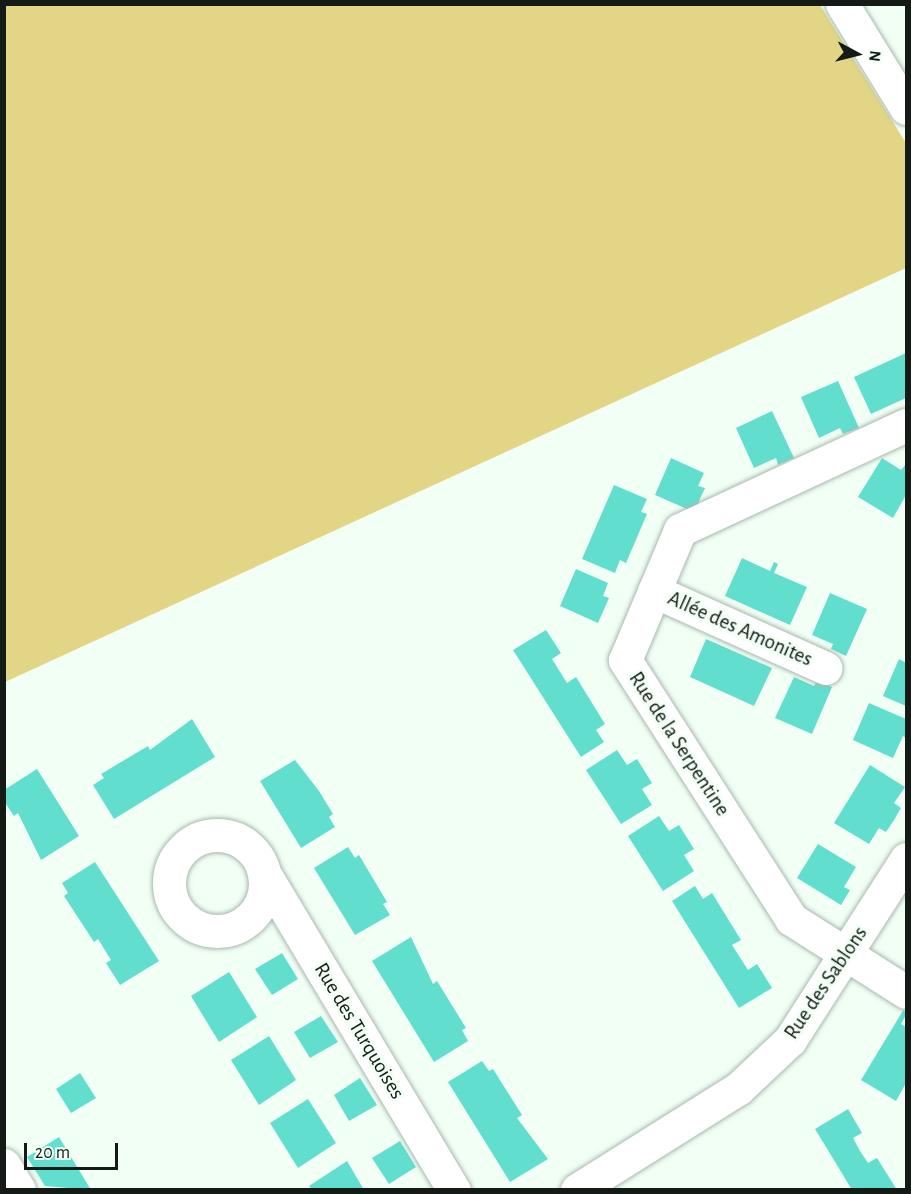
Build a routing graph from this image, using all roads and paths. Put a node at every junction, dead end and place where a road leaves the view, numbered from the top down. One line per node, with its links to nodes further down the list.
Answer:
1 (842, 4): 2 (street)
2 (906, 108)
3 (906, 425): 4 (street, Rue de la Serpentine)
4 (654, 591): 5 (street, Allée des Amonites); 8 (street, Rue de la Serpentine)
5 (825, 668)
6 (906, 859): 8 (street, Rue des Sablons)
7 (264, 873): 12 (street, Rue des Turquoises)
8 (848, 956): 9 (street); 13 (street, Rue des Sablons)
9 (906, 992)
10 (4, 1165): 11 (street)
11 (19, 1190)
12 (454, 1190)
13 (577, 1190)

